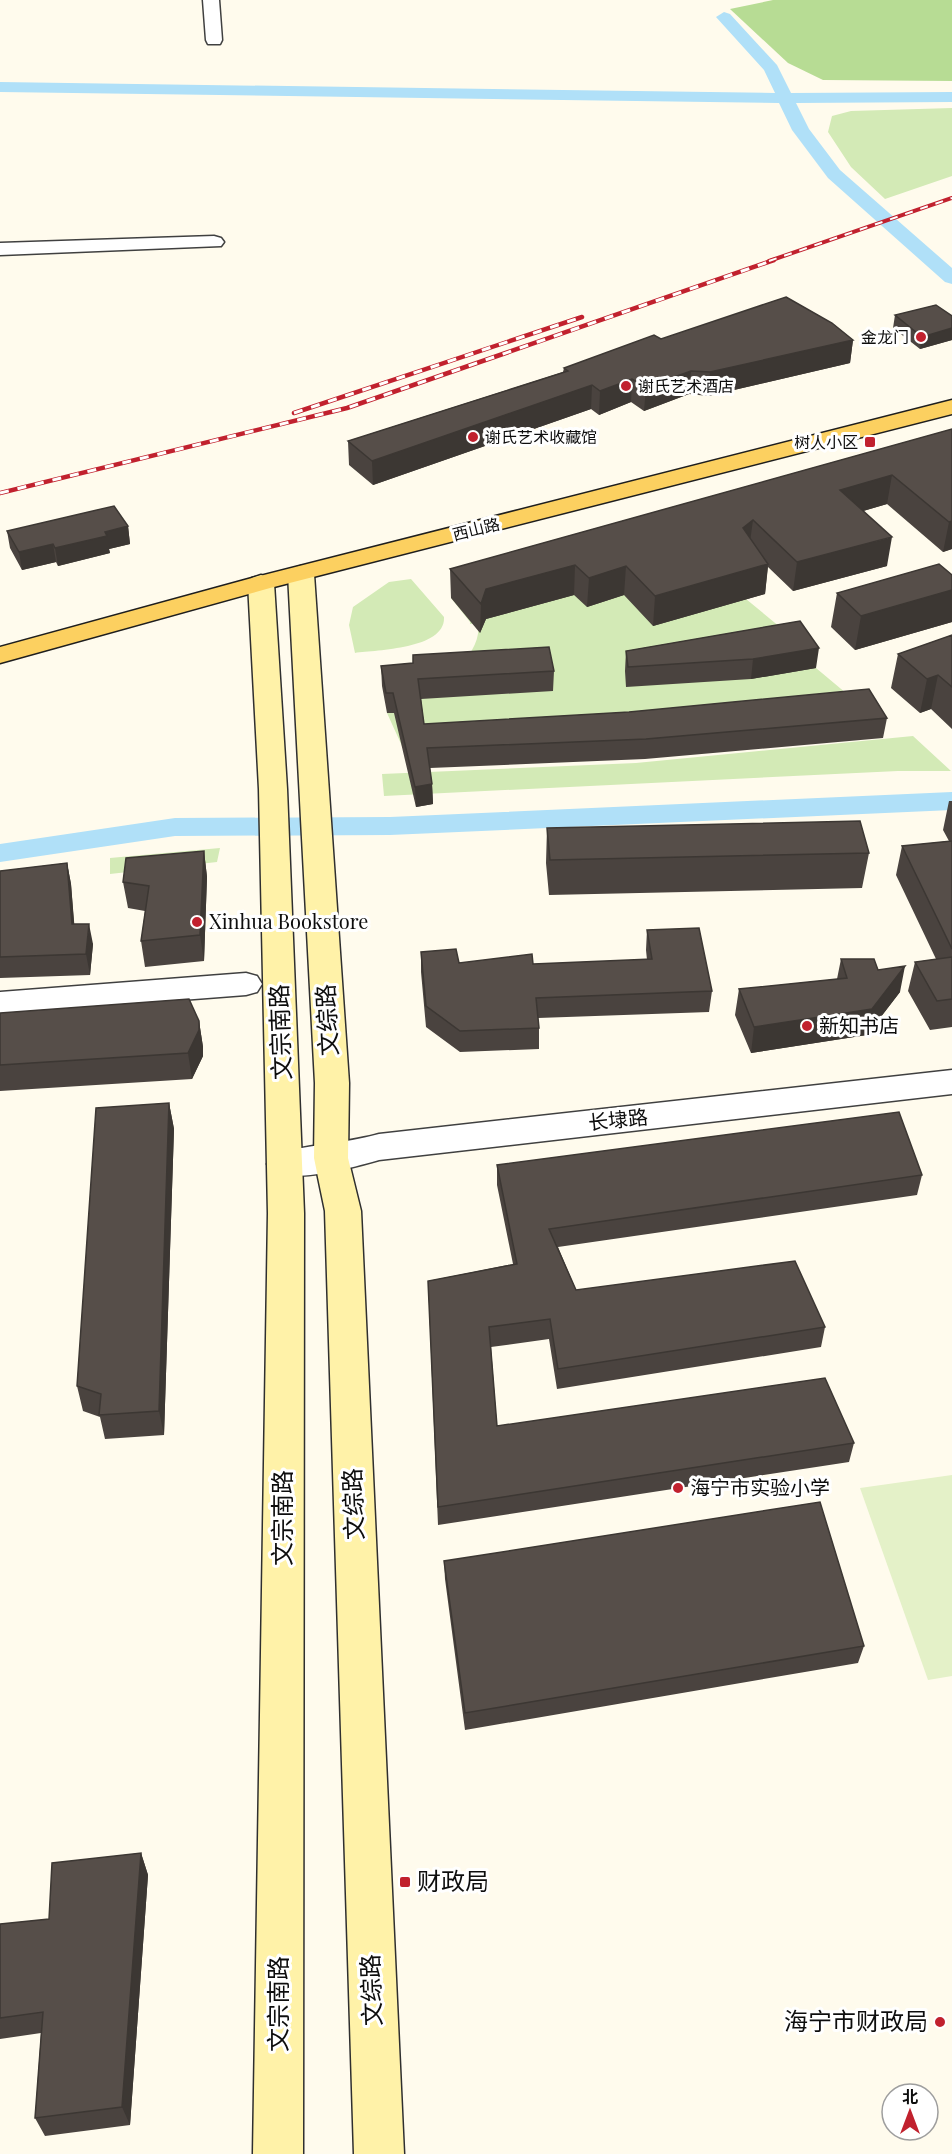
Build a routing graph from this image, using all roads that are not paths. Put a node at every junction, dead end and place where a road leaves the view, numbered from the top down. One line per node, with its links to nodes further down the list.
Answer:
1 (211, 0): 2 (street)
2 (214, 40)
3 (214, 242): 4 (street)
4 (0, 249)
5 (952, 407): 6 (main road, 西山路)
6 (301, 574): 7 (main road, 西山路); 12 (main road, 文综路)
7 (261, 583): 8 (main road, 西山路); 13 (main road, 文宗南路)
8 (0, 655)
9 (246, 984): 10 (street)
10 (0, 1004)
11 (952, 1082): 12 (street, 长埭路)
12 (331, 1158): 13 (street, 长埭路); 15 (main road, 文综路)
13 (284, 1164): 14 (main road, 文宗南路)
14 (278, 2154)
15 (379, 2154)

